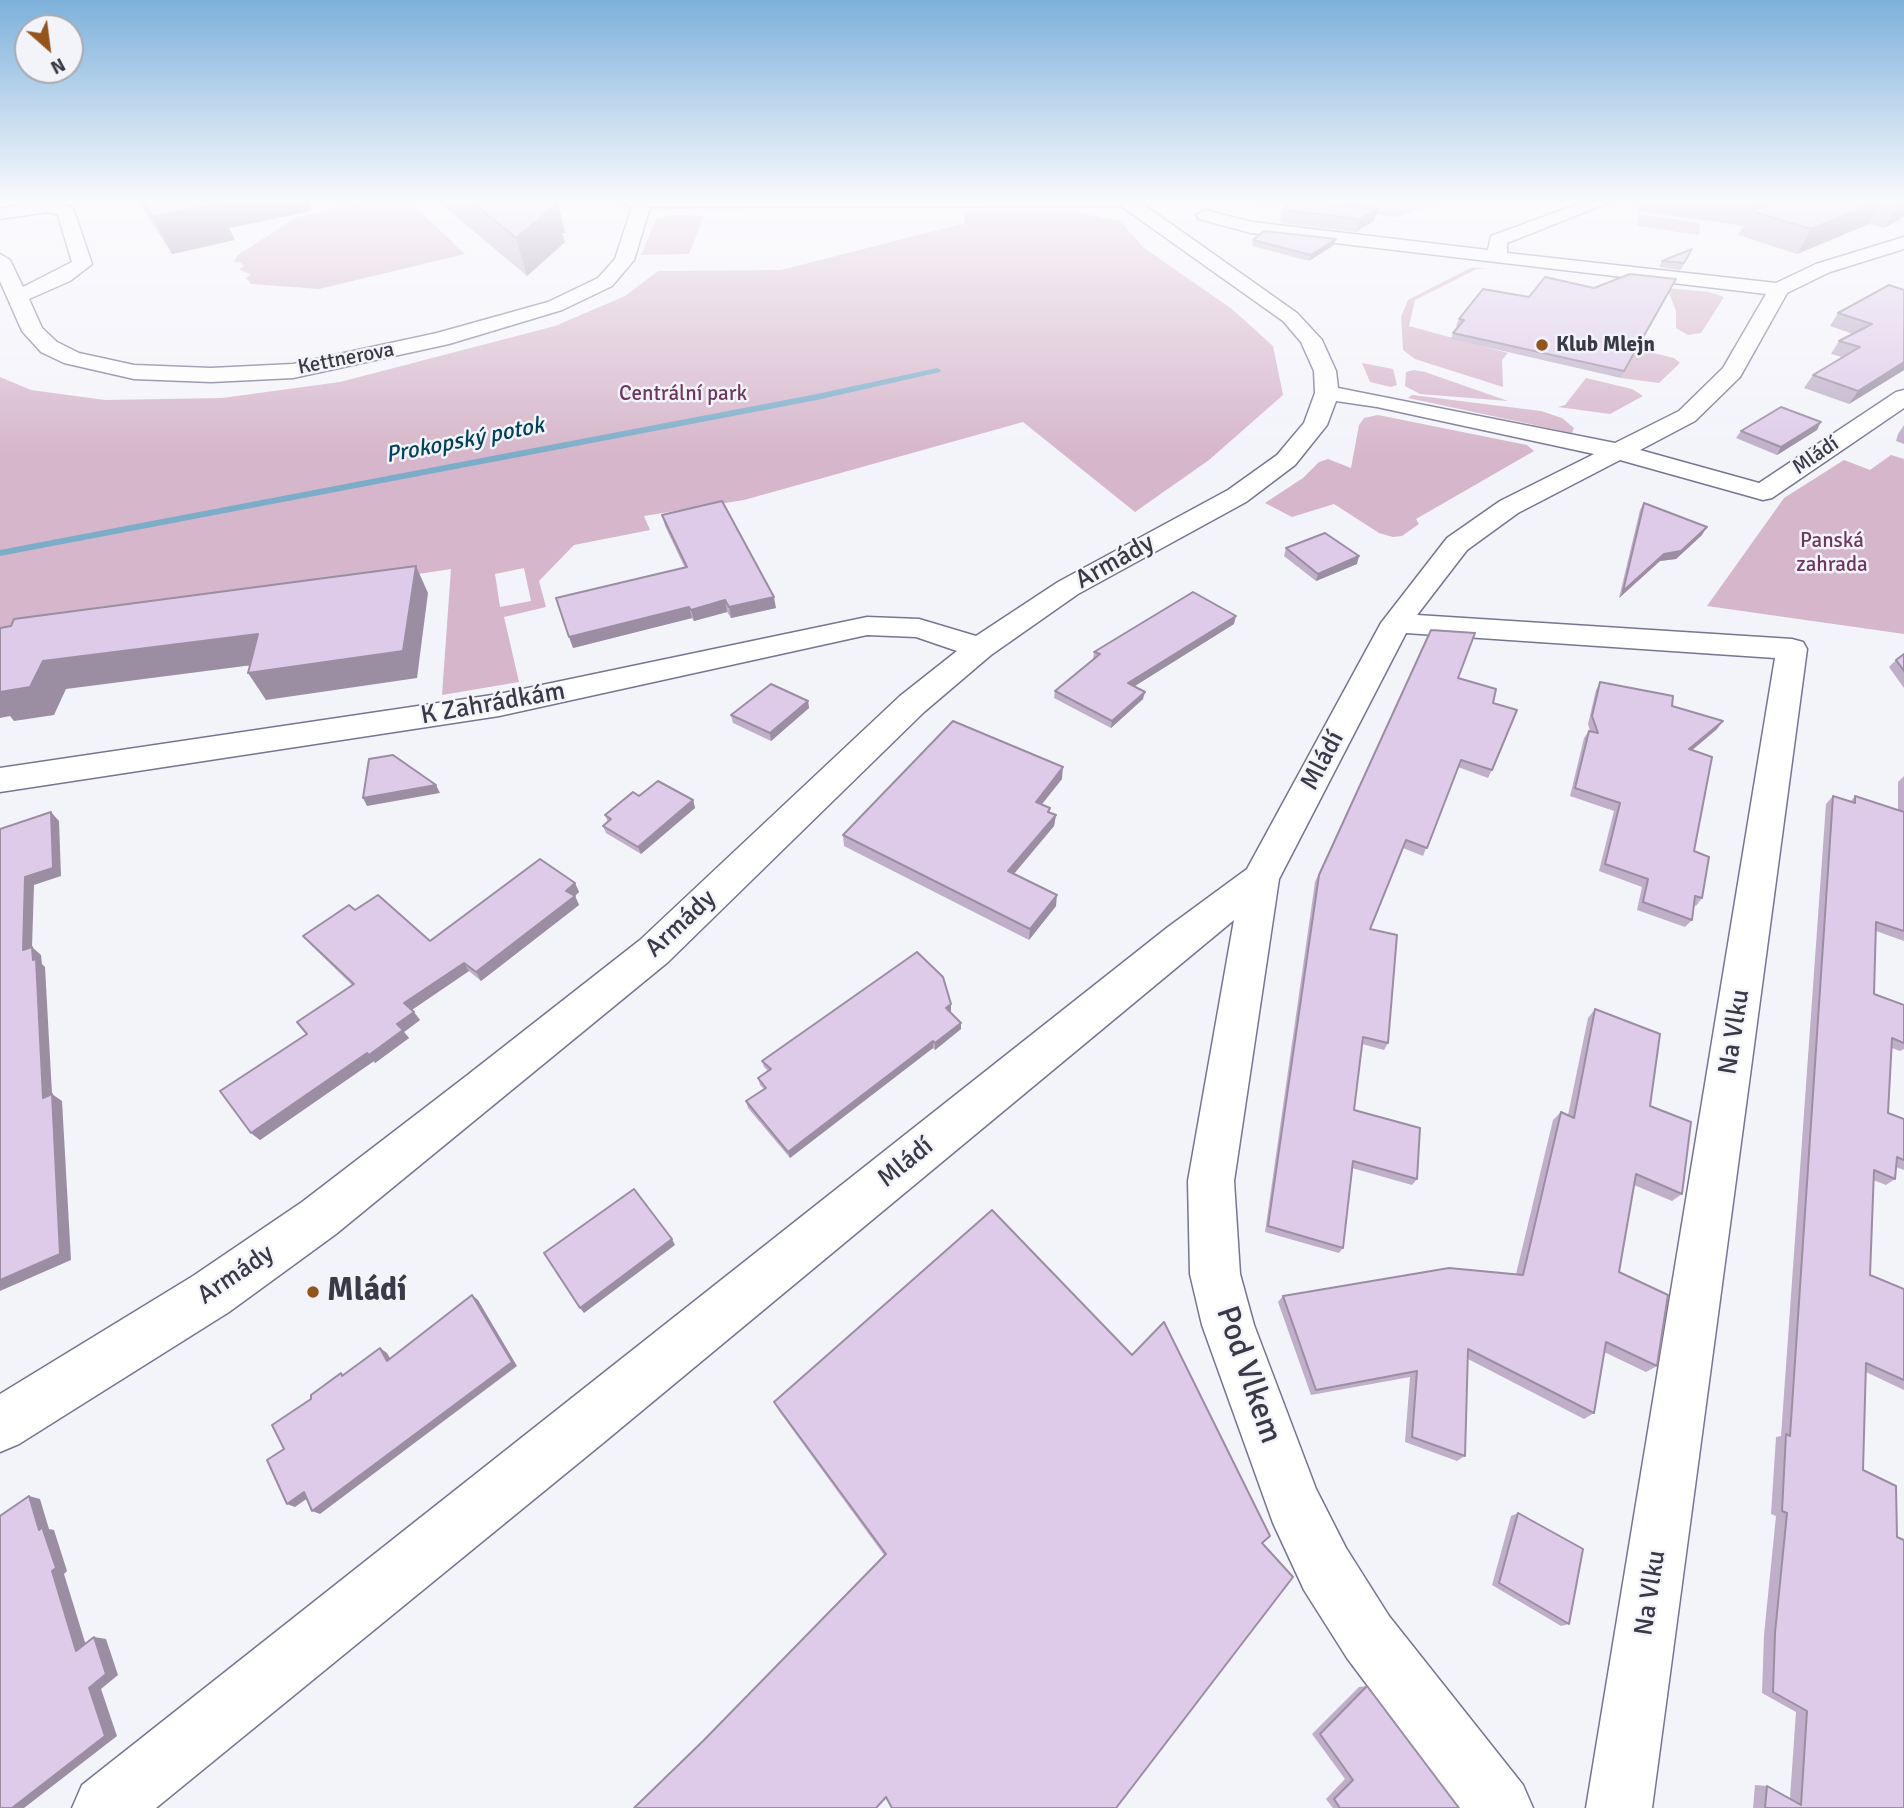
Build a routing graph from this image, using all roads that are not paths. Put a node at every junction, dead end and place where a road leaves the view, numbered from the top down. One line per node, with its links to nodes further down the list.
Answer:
1 (12, 286): 8 (street, Kettnerova)
2 (41, 286): 8 (street)
3 (597, 286): 8 (street, Kettnerova)
4 (1249, 286): 9 (street)
5 (1757, 286): 7 (street)
6 (1785, 286): 7 (street)
7 (1779, 289): 11 (street, Mládí)
8 (17, 297)
9 (1327, 393): 11 (street); 13 (street, Armády)
10 (1900, 404): 11 (street, Mládí)
11 (1615, 451): 12 (street, Mládí)
12 (1396, 623): 15 (street, Mládí); 19 (street, Na Vlku)
13 (980, 648): 14 (street, K Zahrádkám); 16 (street, Armády)
14 (0, 780)
15 (1260, 879): 17 (street, Mládí); 18 (street, Pod Vlkem)
16 (0, 1425)
17 (105, 1808)
18 (1500, 1808)
19 (1619, 1808)

